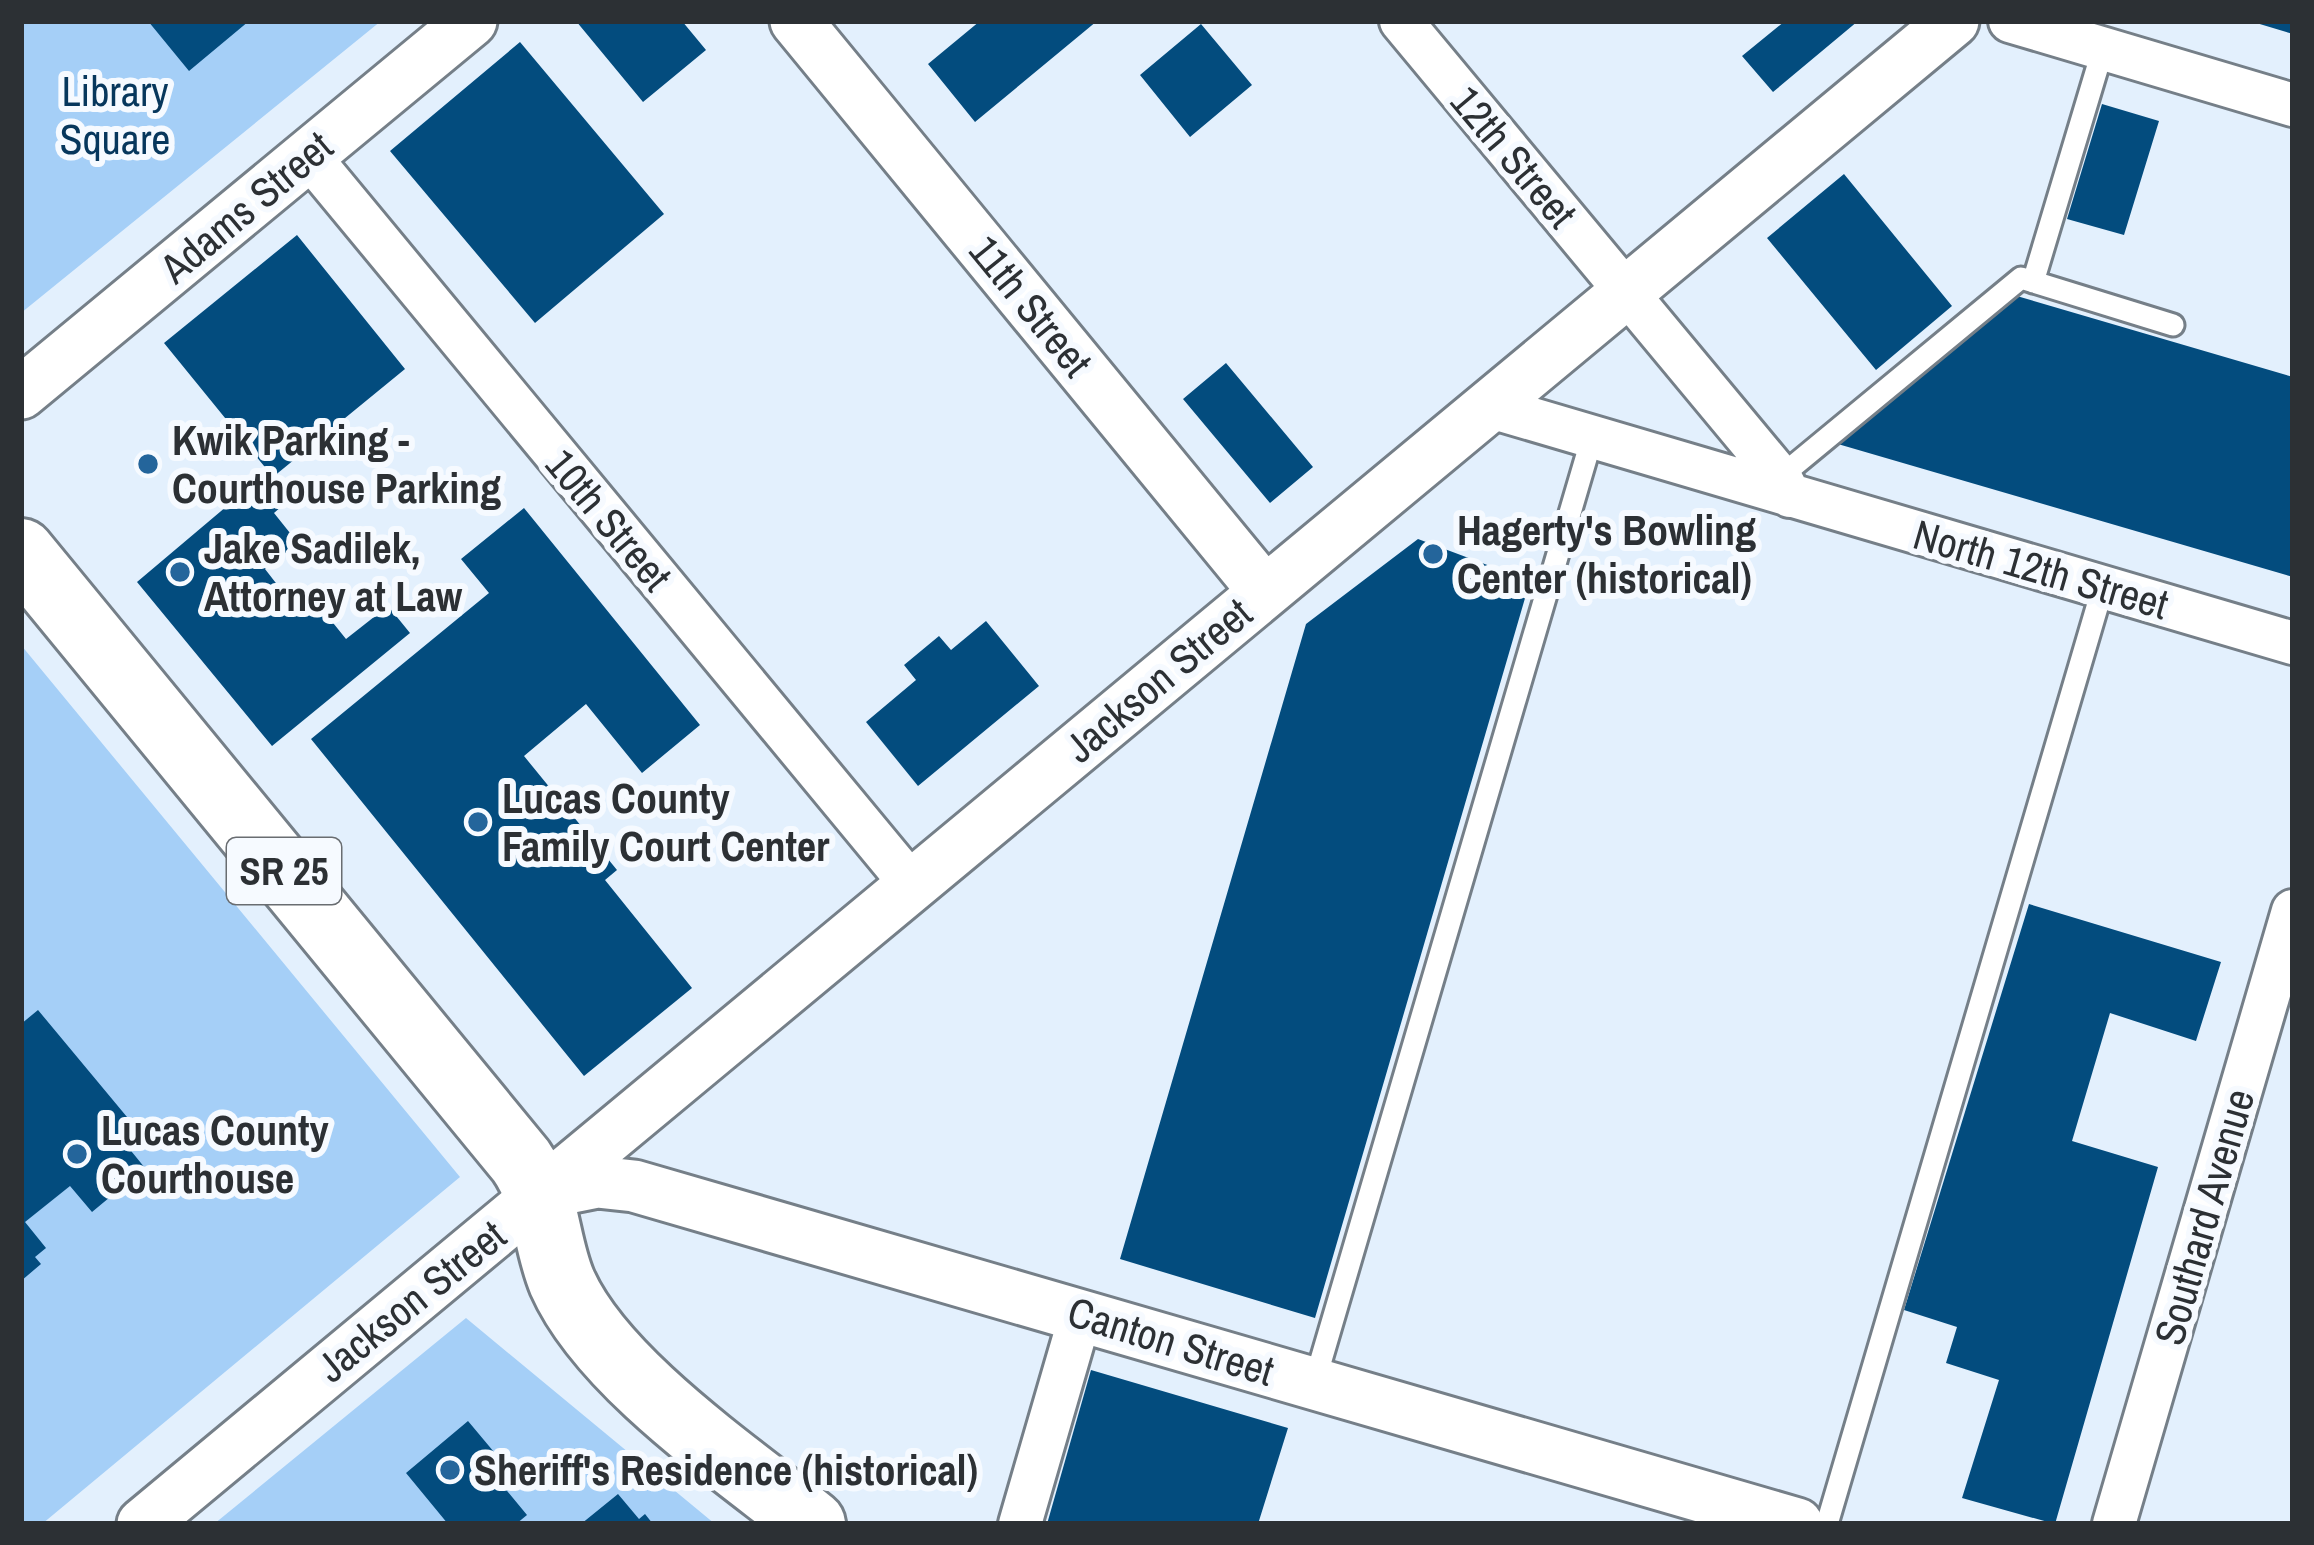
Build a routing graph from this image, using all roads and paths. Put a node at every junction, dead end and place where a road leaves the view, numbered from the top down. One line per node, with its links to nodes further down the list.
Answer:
1 (471, 21): 8 (street, Adams Street)
2 (796, 21): 18 (street, 11th Street)
3 (1401, 21): 10 (street, 12th Street)
4 (1953, 21): 10 (street, Jackson Street)
5 (2010, 21): 6 (street)
6 (2102, 49): 7 (street); 9 (lane)
7 (2293, 105)
8 (308, 155): 12 (street, Adams Street); 20 (street, 10th Street)
9 (2033, 282): 11 (lane); 15 (lane)
10 (1627, 294): 13 (street, Jackson Street); 15 (street)
11 (2173, 325)
12 (21, 393)
13 (1491, 407): 14 (street, North 12th Street); 18 (street, Jackson Street)
14 (1592, 438): 15 (street, North 12th Street); 24 (lane)
15 (1785, 486): 17 (street, North 12th Street)
16 (21, 552): 22 (main road, SR 25)
17 (2103, 587): 19 (street, North 12th Street); 29 (lane)
18 (1265, 592): 20 (street, Jackson Street)
19 (2293, 643)
20 (911, 884): 22 (street, Jackson Street)
21 (2293, 911): 30 (street, Southard Avenue)
22 (542, 1193): 23 (street, Canton Street); 25 (street, Jackson Street); 26 (main road, SR 25)
23 (1082, 1314): 24 (street, Canton Street); 27 (street)
24 (1314, 1384): 28 (street, Canton Street)
25 (143, 1524)
26 (812, 1524)
27 (1020, 1524)
28 (1797, 1524)
29 (1826, 1524)
30 (2114, 1524)

